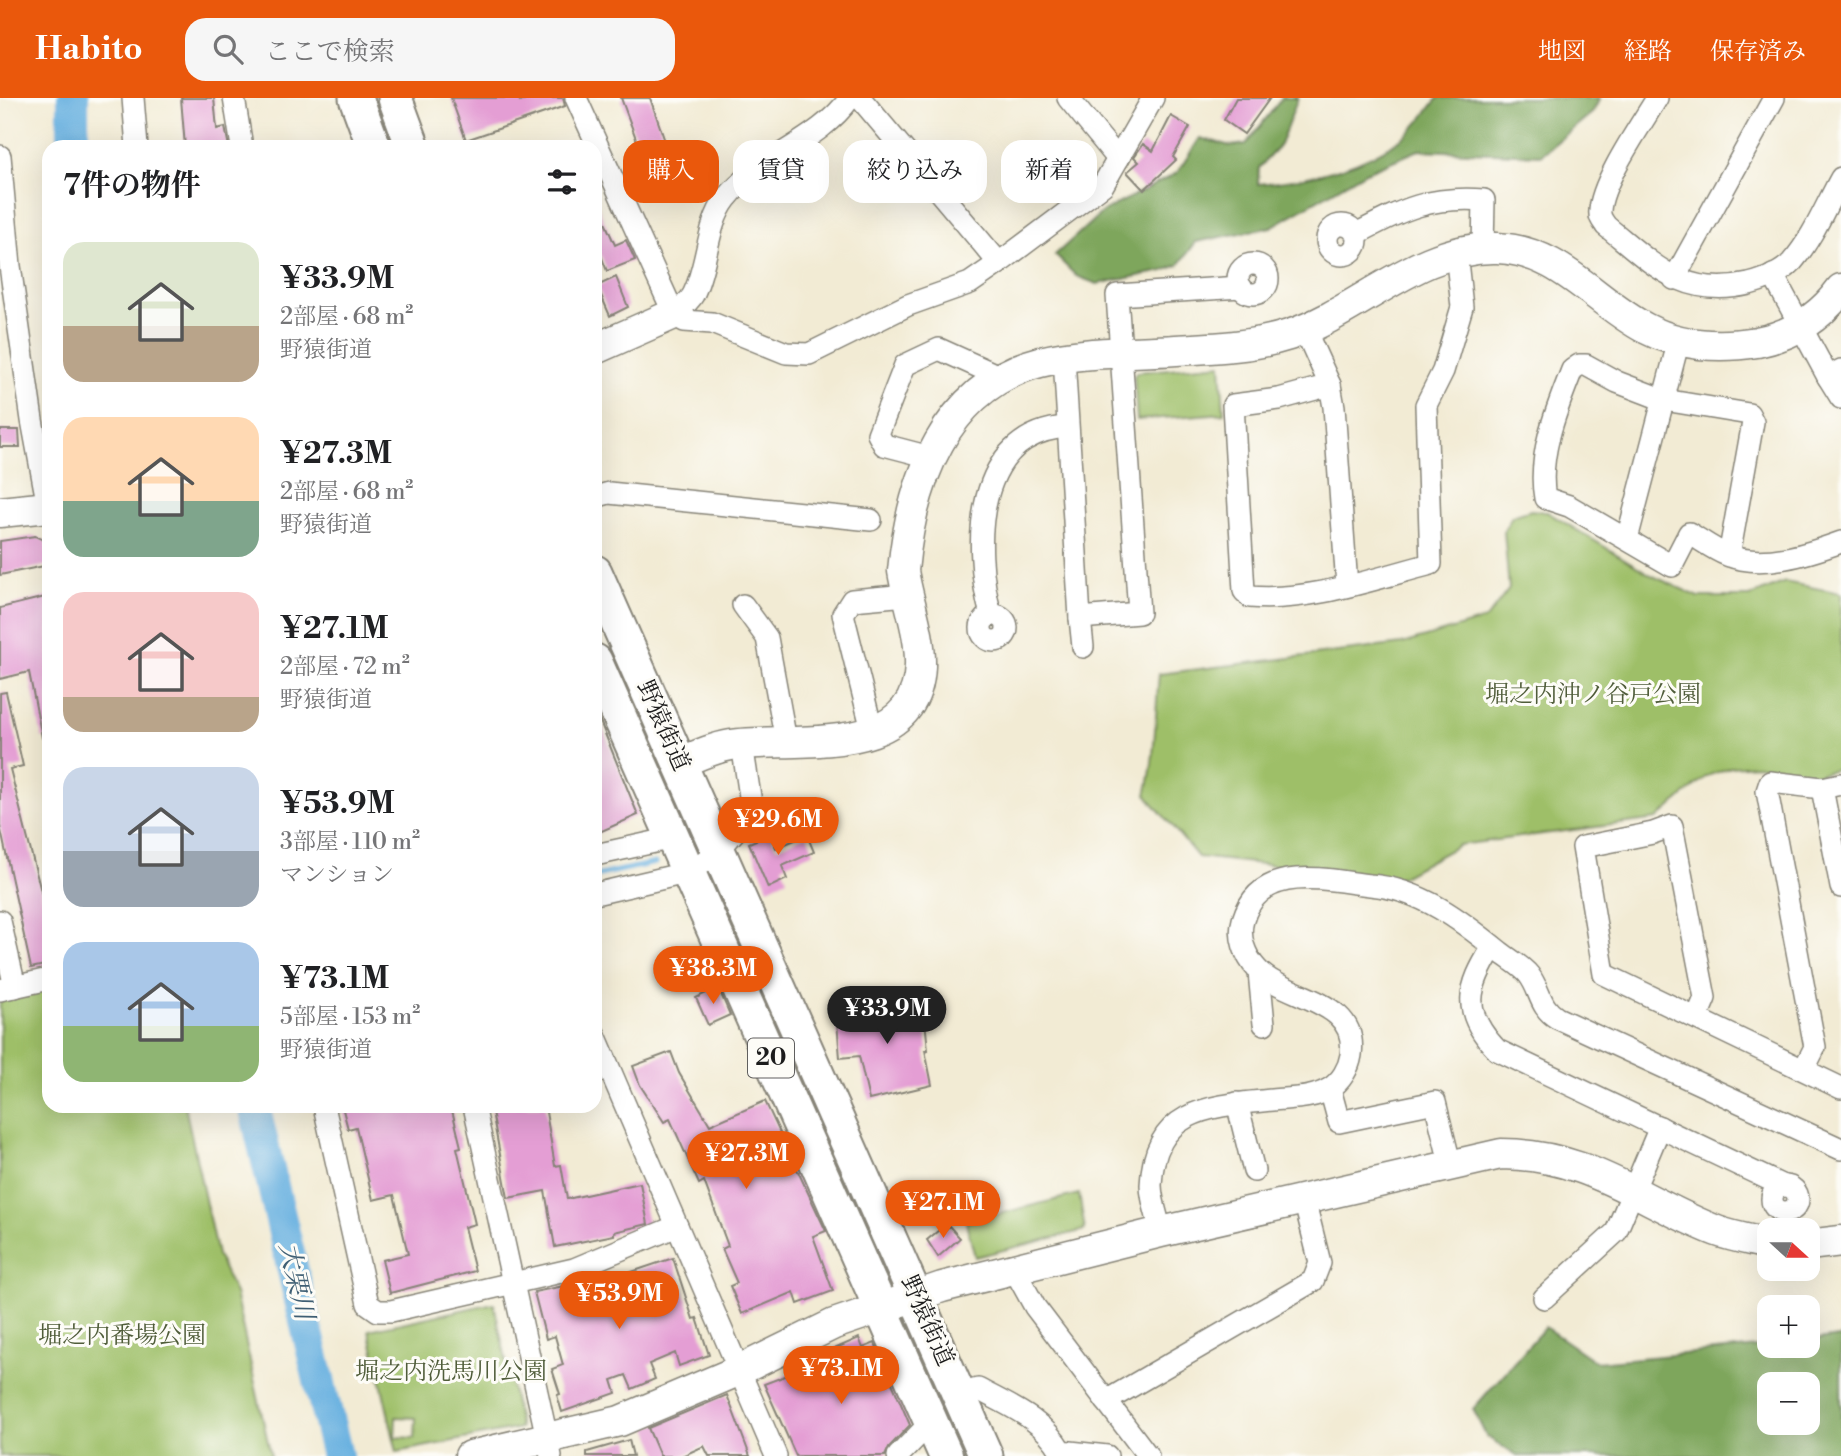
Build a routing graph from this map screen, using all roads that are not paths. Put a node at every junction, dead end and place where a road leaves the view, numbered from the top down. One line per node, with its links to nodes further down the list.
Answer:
1 (134, 98): 12 (street)
2 (234, 98): 13 (street)
3 (356, 98): 14 (main road)
4 (395, 98): 15 (main road)
5 (576, 98): 16 (street)
6 (850, 98): 28 (street)
7 (860, 98): 23 (street)
8 (1068, 98): 19 (street)
9 (1153, 98): 19 (street)
10 (1657, 98): 25 (street)
11 (1773, 98): 25 (street)
12 (137, 140)
13 (241, 140)
14 (371, 140)
15 (410, 140)
16 (595, 140)
17 (602, 155): 28 (street)
18 (0, 156): 42 (street)
19 (1118, 159): 23 (street)
20 (1841, 178): 24 (street)
21 (1356, 234): 22 (street)
22 (1469, 250): 30 (street); 31 (street); 50 (street)
23 (999, 263): 28 (street)
24 (1773, 275): 25 (street); 29 (street)
25 (1674, 279)
26 (1241, 287): 33 (street)
27 (1841, 289): 29 (street)
28 (674, 314): 32 (street)
29 (1800, 328): 31 (street); 35 (street)
30 (1305, 330): 33 (street); 37 (street)
31 (1679, 340): 39 (street)
32 (602, 345)
33 (1121, 354): 34 (street); 55 (street)
34 (1064, 358): 36 (street); 40 (street)
35 (1835, 374): 38 (street)
36 (1001, 377): 41 (street); 41 (street)
37 (1330, 385): 50 (street); 50 (street)
38 (1841, 398)
39 (1664, 400): 47 (street); 47 (street); 49 (street)
40 (1067, 427): 54 (street); 55 (street)
41 (930, 457): 52 (street)
42 (42, 465)
43 (602, 496): 46 (street)
44 (42, 509): 45 (street)
45 (0, 512)
46 (871, 520)
47 (1627, 539): 49 (street)
48 (1841, 542): 49 (street)
49 (1728, 556)
50 (1347, 586)
51 (602, 588): 61 (main road, 野猿街道 / 20)
52 (907, 595): 58 (street); 58 (street)
53 (743, 605): 59 (street)
54 (991, 615)
55 (1080, 618): 56 (street)
56 (1083, 647)
57 (602, 677): 63 (main road, 野猿街道 / 20)
58 (873, 734): 59 (street)
59 (786, 741): 60 (street)
60 (742, 744): 61 (street); 64 (street)
61 (680, 762): 64 (main road, 野猿街道 / 20)
62 (1831, 786): 67 (street); 77 (street)
63 (673, 838): 65 (street); 66 (main road, 野猿街道 / 20)
64 (719, 850): 66 (street); 97 (main road, 野猿街道 / 20)
65 (602, 853)
66 (690, 872): 68 (street); 99 (main road, 野猿街道 / 20)
67 (1841, 887)
68 (602, 892)
69 (0, 921): 73 (street)
70 (1493, 947): 71 (street); 83 (street); 84 (street)
71 (1259, 972): 75 (street); 79 (street)
72 (42, 981): 73 (street)
73 (8, 988)
74 (1697, 1017): 74 (street); 77 (street)
75 (1264, 1024)
76 (602, 1051): 90 (street)
77 (1804, 1069): 78 (street)
78 (1841, 1088)
79 (1330, 1089): 80 (street); 85 (street)
80 (1237, 1103): 86 (street); 91 (street)
81 (326, 1113): 96 (street)
82 (476, 1113): 96 (street)
83 (1660, 1127): 87 (street); 88 (street)
84 (1841, 1149)
85 (1450, 1163): 88 (street); 89 (street)
86 (1254, 1171)
87 (1783, 1186)
88 (1634, 1191): 92 (street); 98 (street)
89 (1304, 1199): 91 (street); 102 (street)
90 (677, 1226): 96 (street); 100 (street)
91 (1161, 1232): 95 (street)
92 (1757, 1241)
93 (1841, 1241): 94 (street)
94 (1820, 1244)
95 (1014, 1269): 97 (street); 102 (street)
96 (513, 1282): 105 (street)
97 (915, 1296): 99 (street); 101 (main road, 野猿街道 / 20)
98 (1544, 1298)
99 (880, 1308): 100 (street); 103 (main road, 野猿街道 / 20)
100 (740, 1370): 105 (street); 107 (street)
101 (959, 1394): 110 (main road, 野猿街道 / 20); 112 (street)
102 (1106, 1401): 113 (street)
103 (931, 1422): 108 (street); 109 (main road, 野猿街道 / 20)
104 (1032, 1436): 111 (street)
105 (549, 1447): 106 (street)
106 (470, 1456)
107 (776, 1456)
108 (898, 1456)
109 (946, 1456)
110 (985, 1456)
111 (1049, 1456)
112 (1107, 1456)
113 (1148, 1456)

